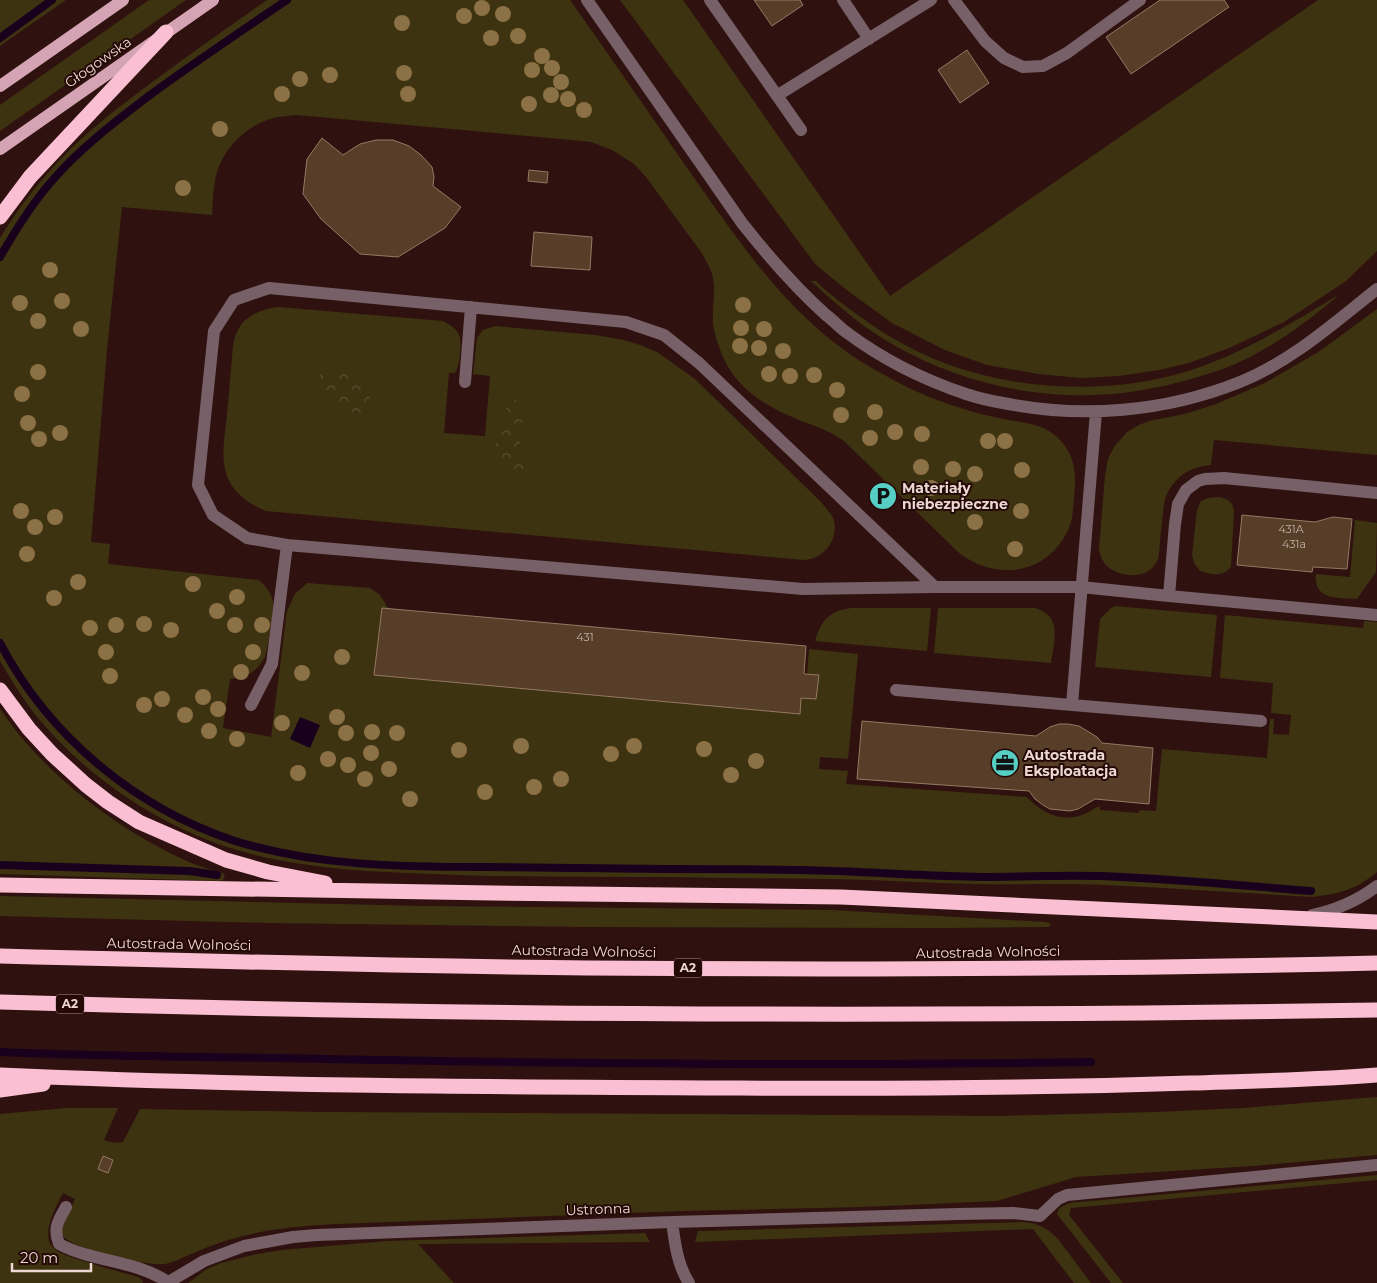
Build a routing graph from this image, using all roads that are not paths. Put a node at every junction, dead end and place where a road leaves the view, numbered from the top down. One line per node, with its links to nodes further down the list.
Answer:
1 (123, 0): 11 (main road)
2 (213, 0): 9 (main road, Głogowska)
3 (587, 0): 21 (street)
4 (710, 0): 12 (street)
5 (843, 0): 10 (street)
6 (931, 0): 10 (street)
7 (954, 0): 8 (street)
8 (1140, 0)
9 (166, 32): 14 (main road, Głogowska); 15 (highway)
10 (869, 39): 12 (street)
11 (0, 86)
12 (778, 95): 13 (street)
13 (801, 130)
14 (0, 149)
15 (0, 217)
16 (1377, 282): 19 (street)
17 (1377, 289): 19 (street)
18 (471, 307): 20 (street); 23 (street); 24 (street)
19 (1343, 315): 21 (street)
20 (465, 382)
21 (1096, 412): 25 (street)
22 (1377, 493): 26 (street)
23 (287, 545): 24 (street); 30 (street)
24 (935, 587): 25 (street)
25 (1081, 587): 26 (street); 31 (street)
26 (1169, 596): 27 (street)
27 (1377, 615)
28 (0, 690): 35 (highway)
29 (896, 690): 31 (street)
30 (251, 705)
31 (1072, 705): 32 (street)
32 (1262, 721)
33 (0, 885): 35 (highway)
34 (1377, 886): 36 (street)
35 (380, 891): 36 (highway)
36 (1298, 918): 37 (highway)
37 (1377, 922)
38 (0, 956): 39 (highway, Autostrada Wolności / A2)
39 (1377, 964)
40 (0, 1002): 41 (highway, A2)
41 (1377, 1010)
42 (1377, 1074): 44 (highway)
43 (0, 1075): 44 (highway)
44 (76, 1079): 45 (highway)
45 (0, 1090)
46 (1377, 1165): 48 (street, Ustronna)
47 (66, 1207): 49 (street)
48 (672, 1222): 49 (street, Ustronna); 50 (street)
49 (168, 1283)
50 (690, 1283)

